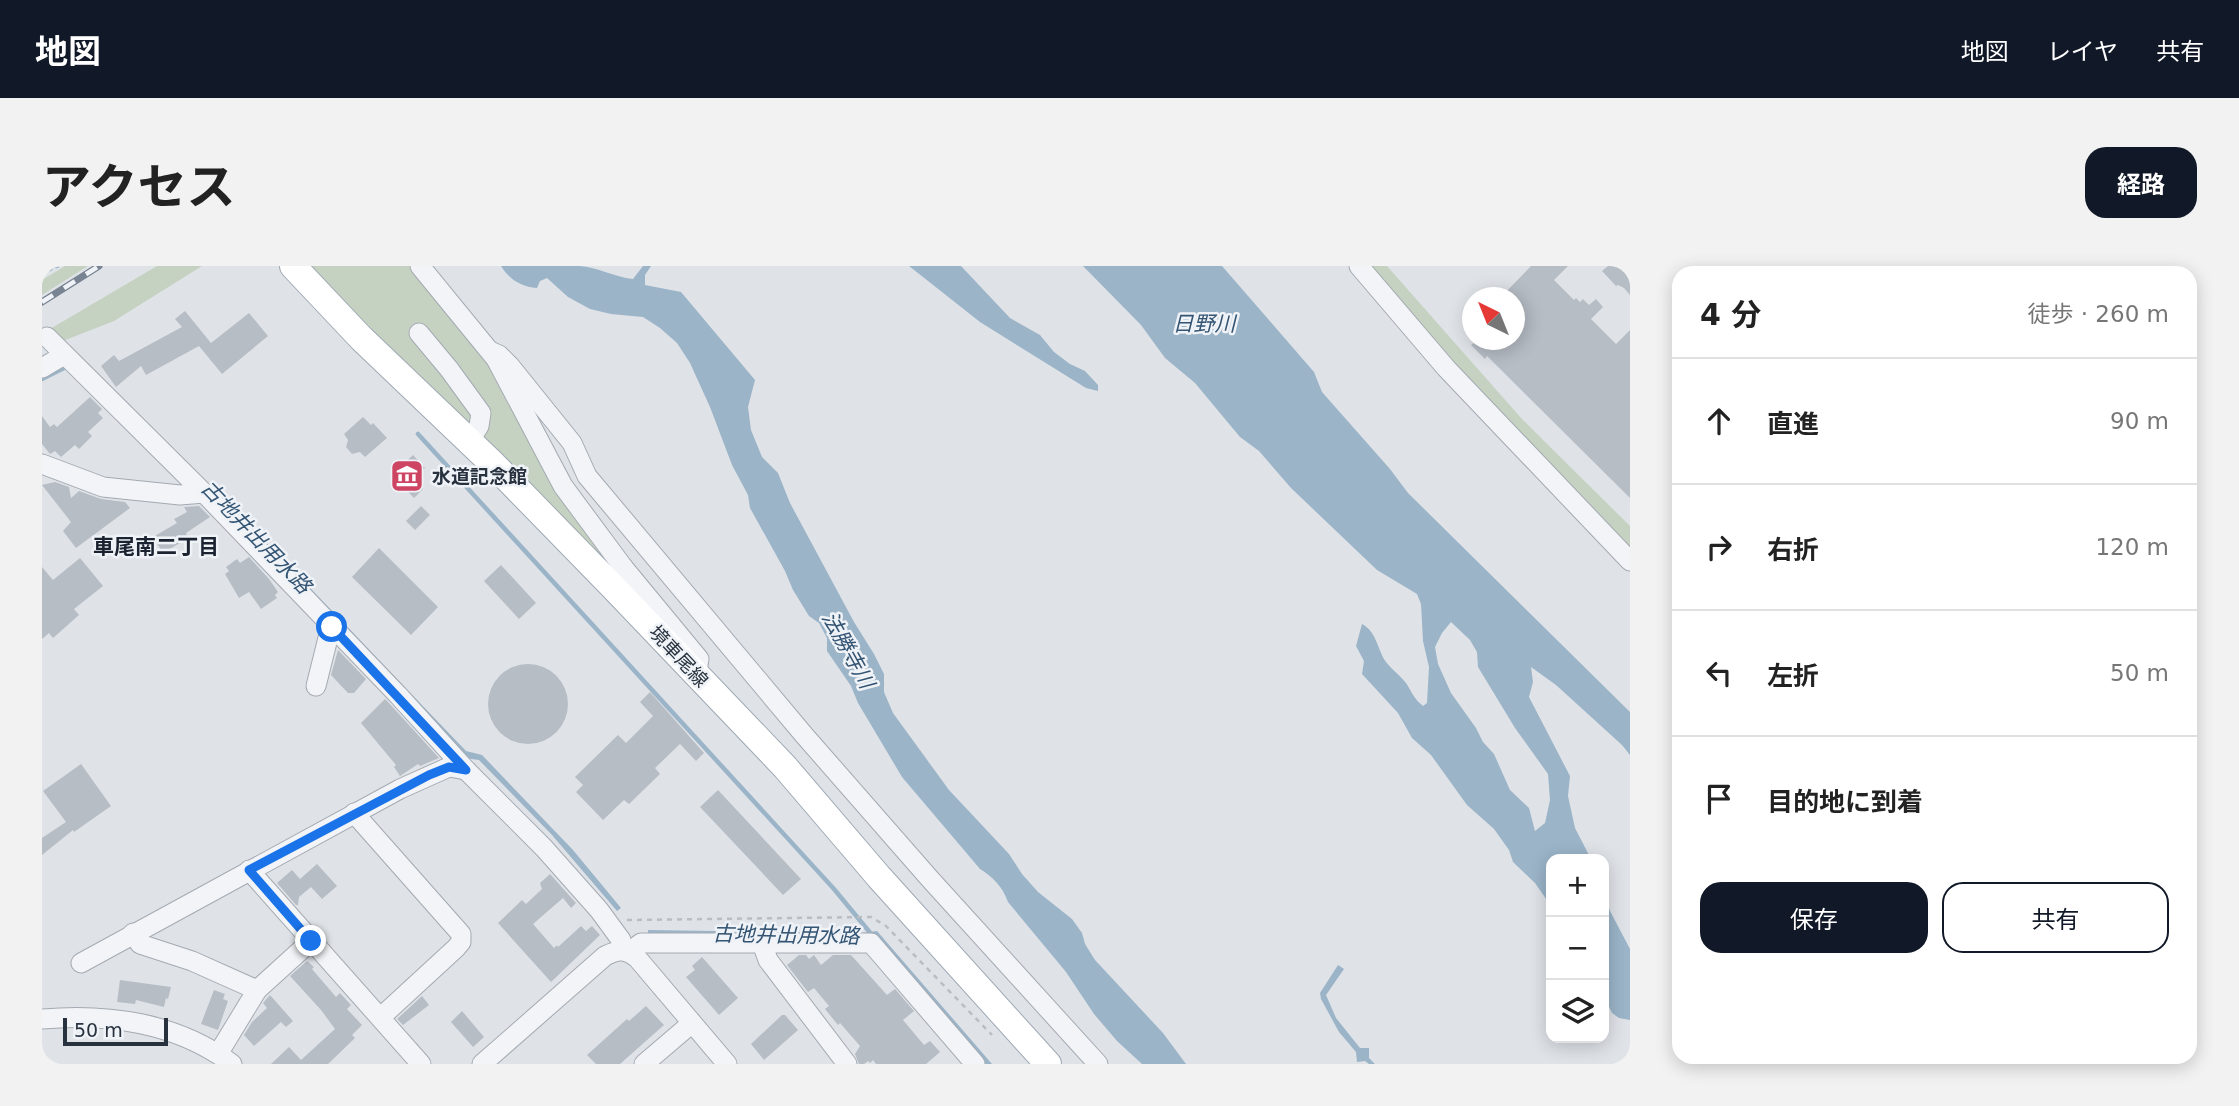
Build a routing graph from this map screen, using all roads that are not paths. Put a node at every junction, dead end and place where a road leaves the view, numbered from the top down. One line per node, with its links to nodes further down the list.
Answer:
1 (292, 266): 9 (main road, 境車尾線)
2 (420, 266): 6 (street)
3 (1359, 266): 12 (street)
4 (419, 333): 9 (street)
5 (47, 337): 7 (street)
6 (490, 351): 13 (street); 36 (street)
7 (64, 355): 8 (street); 11 (street)
8 (42, 368)
9 (469, 442): 13 (main road, 境車尾線)
10 (42, 464): 11 (street)
11 (204, 493): 14 (street)
12 (1630, 561)
13 (618, 577): 35 (main road, 境車尾線)
14 (331, 626): 15 (street); 16 (street)
15 (316, 685)
16 (466, 770): 17 (street); 22 (street)
17 (354, 813): 18 (street); 25 (street)
18 (249, 870): 19 (street); 20 (street)
19 (133, 933): 23 (street); 24 (street)
20 (311, 941): 24 (street); 25 (street)
21 (762, 943): 22 (street); 33 (street); 34 (street)
22 (626, 951): 27 (street); 30 (street)
23 (81, 963)
24 (257, 990): 28 (street)
25 (380, 1017): 29 (street)
26 (42, 1019): 28 (street)
27 (692, 1023): 31 (street); 32 (street)
28 (225, 1059)
29 (421, 1064)
30 (482, 1064)
31 (644, 1064)
32 (727, 1064)
33 (847, 1064)
34 (975, 1064)
35 (1048, 1064)
36 (1098, 1064)

